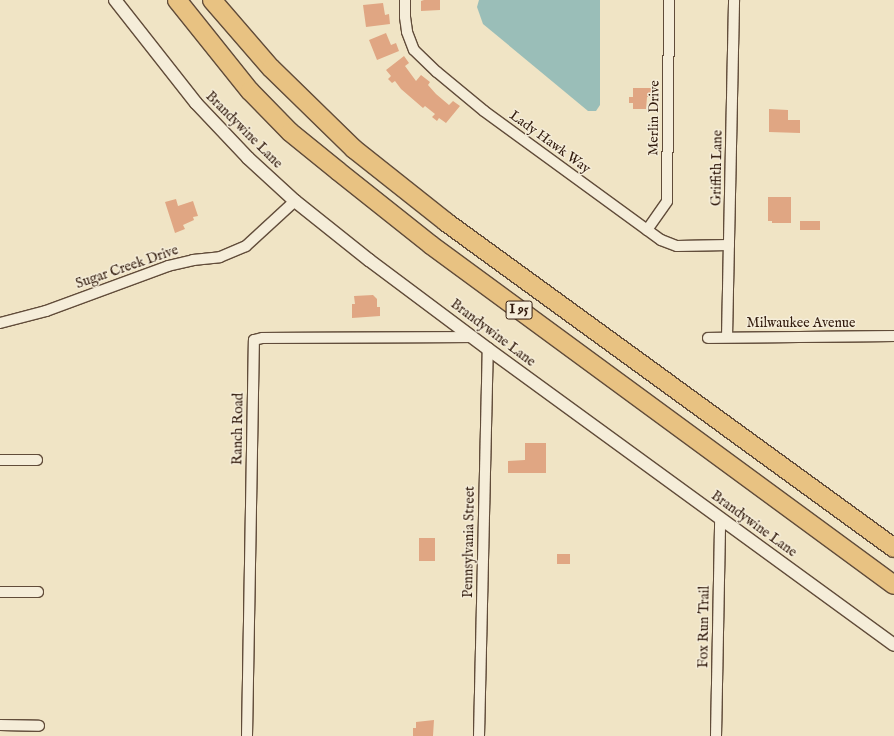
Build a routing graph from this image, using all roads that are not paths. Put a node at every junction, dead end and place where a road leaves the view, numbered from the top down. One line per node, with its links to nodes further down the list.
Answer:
1 (114, 0): 7 (street, Brandywine Lane)
2 (177, 0): 20 (highway, I 95)
3 (212, 0): 19 (highway, I 95)
4 (405, 0): 8 (street, Lady Hawk Way)
5 (669, 0): 8 (street, Merlin Drive)
6 (734, 0): 9 (street, Griffith Lane)
7 (295, 201): 10 (street, Sugar Creek Drive); 12 (street, Brandywine Lane)
8 (647, 230): 9 (street, Lady Hawk Way)
9 (729, 245): 13 (street, Griffith Lane)
10 (0, 323)
11 (894, 336): 13 (street, Milwaukee Avenue)
12 (472, 337): 15 (street, Brandywine Lane); 26 (street, Ranch Road)
13 (727, 337): 14 (street, Milwaukee Avenue)
14 (708, 338)
15 (488, 349): 18 (street, Brandywine Lane); 27 (street, Pennsylvania Street)
16 (0, 460): 17 (street)
17 (37, 460)
18 (720, 518): 23 (street, Brandywine Lane); 28 (street, Fox Run Trail)
19 (894, 548)
20 (894, 585)
21 (0, 592): 22 (street)
22 (38, 592)
23 (894, 645)
24 (0, 725): 25 (street)
25 (39, 726)
26 (246, 736)
27 (479, 736)
28 (716, 736)

